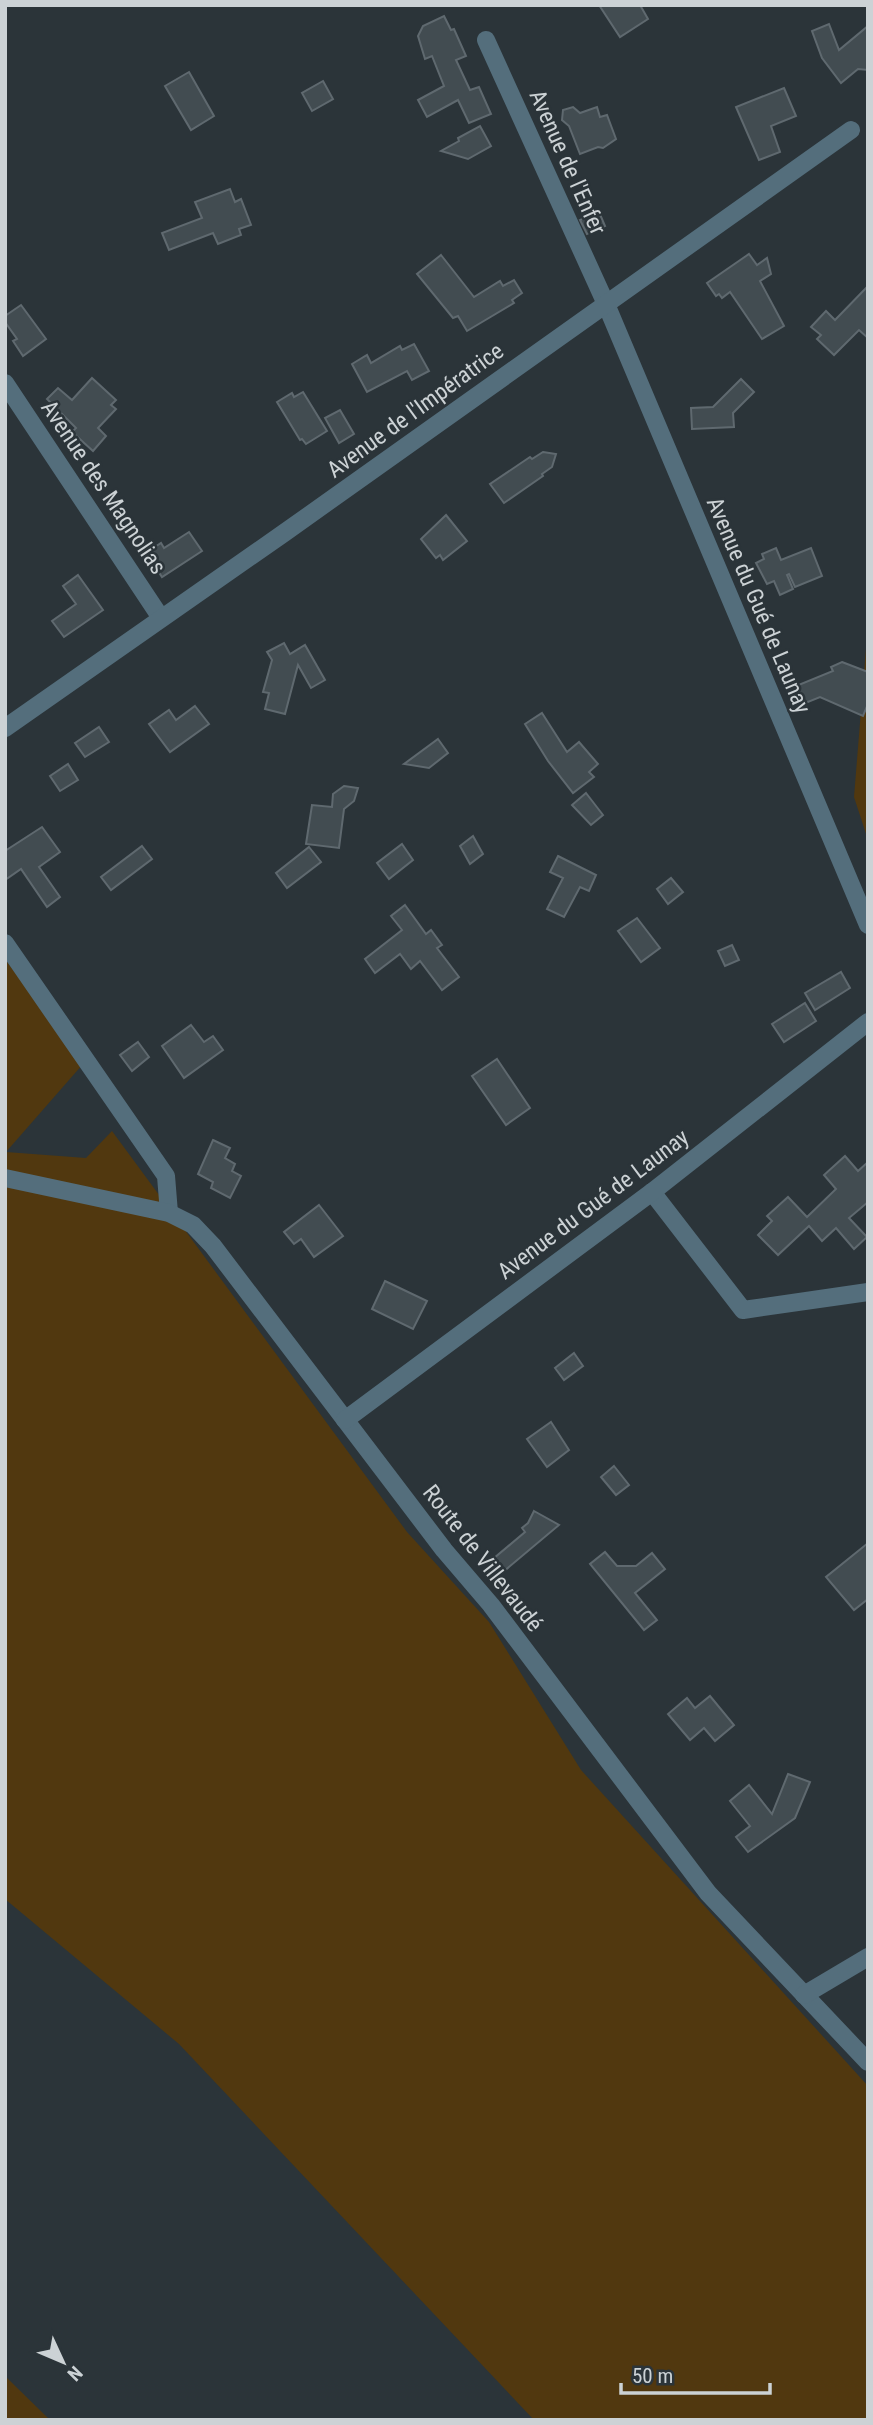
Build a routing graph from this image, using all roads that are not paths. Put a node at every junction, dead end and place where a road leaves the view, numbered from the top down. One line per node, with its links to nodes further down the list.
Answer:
1 (486, 40): 3 (street, Avenue de l'Enfer)
2 (851, 130): 3 (street, Avenue de l'Impératrice)
3 (606, 304): 5 (street, Avenue de l'Impératrice); 7 (street, Avenue du Gué de Launay)
4 (5, 383): 5 (street, Avenue des Magnolias)
5 (161, 618): 6 (street, Avenue de l'Impératrice)
6 (5, 728)
7 (868, 925)
8 (5, 943): 12 (street)
9 (868, 1023): 11 (street, Avenue du Gué de Launay)
10 (5, 1178): 12 (street, Route de Villevaudé)
11 (652, 1192): 13 (street); 14 (street, Avenue du Gué de Launay)
12 (169, 1213): 14 (street, Route de Villevaudé)
13 (868, 1292)
14 (345, 1420): 16 (street, Route de Villevaudé)
15 (868, 1957): 16 (street)
16 (804, 1995): 17 (street, Route de Villevaudé)
17 (868, 2062)

